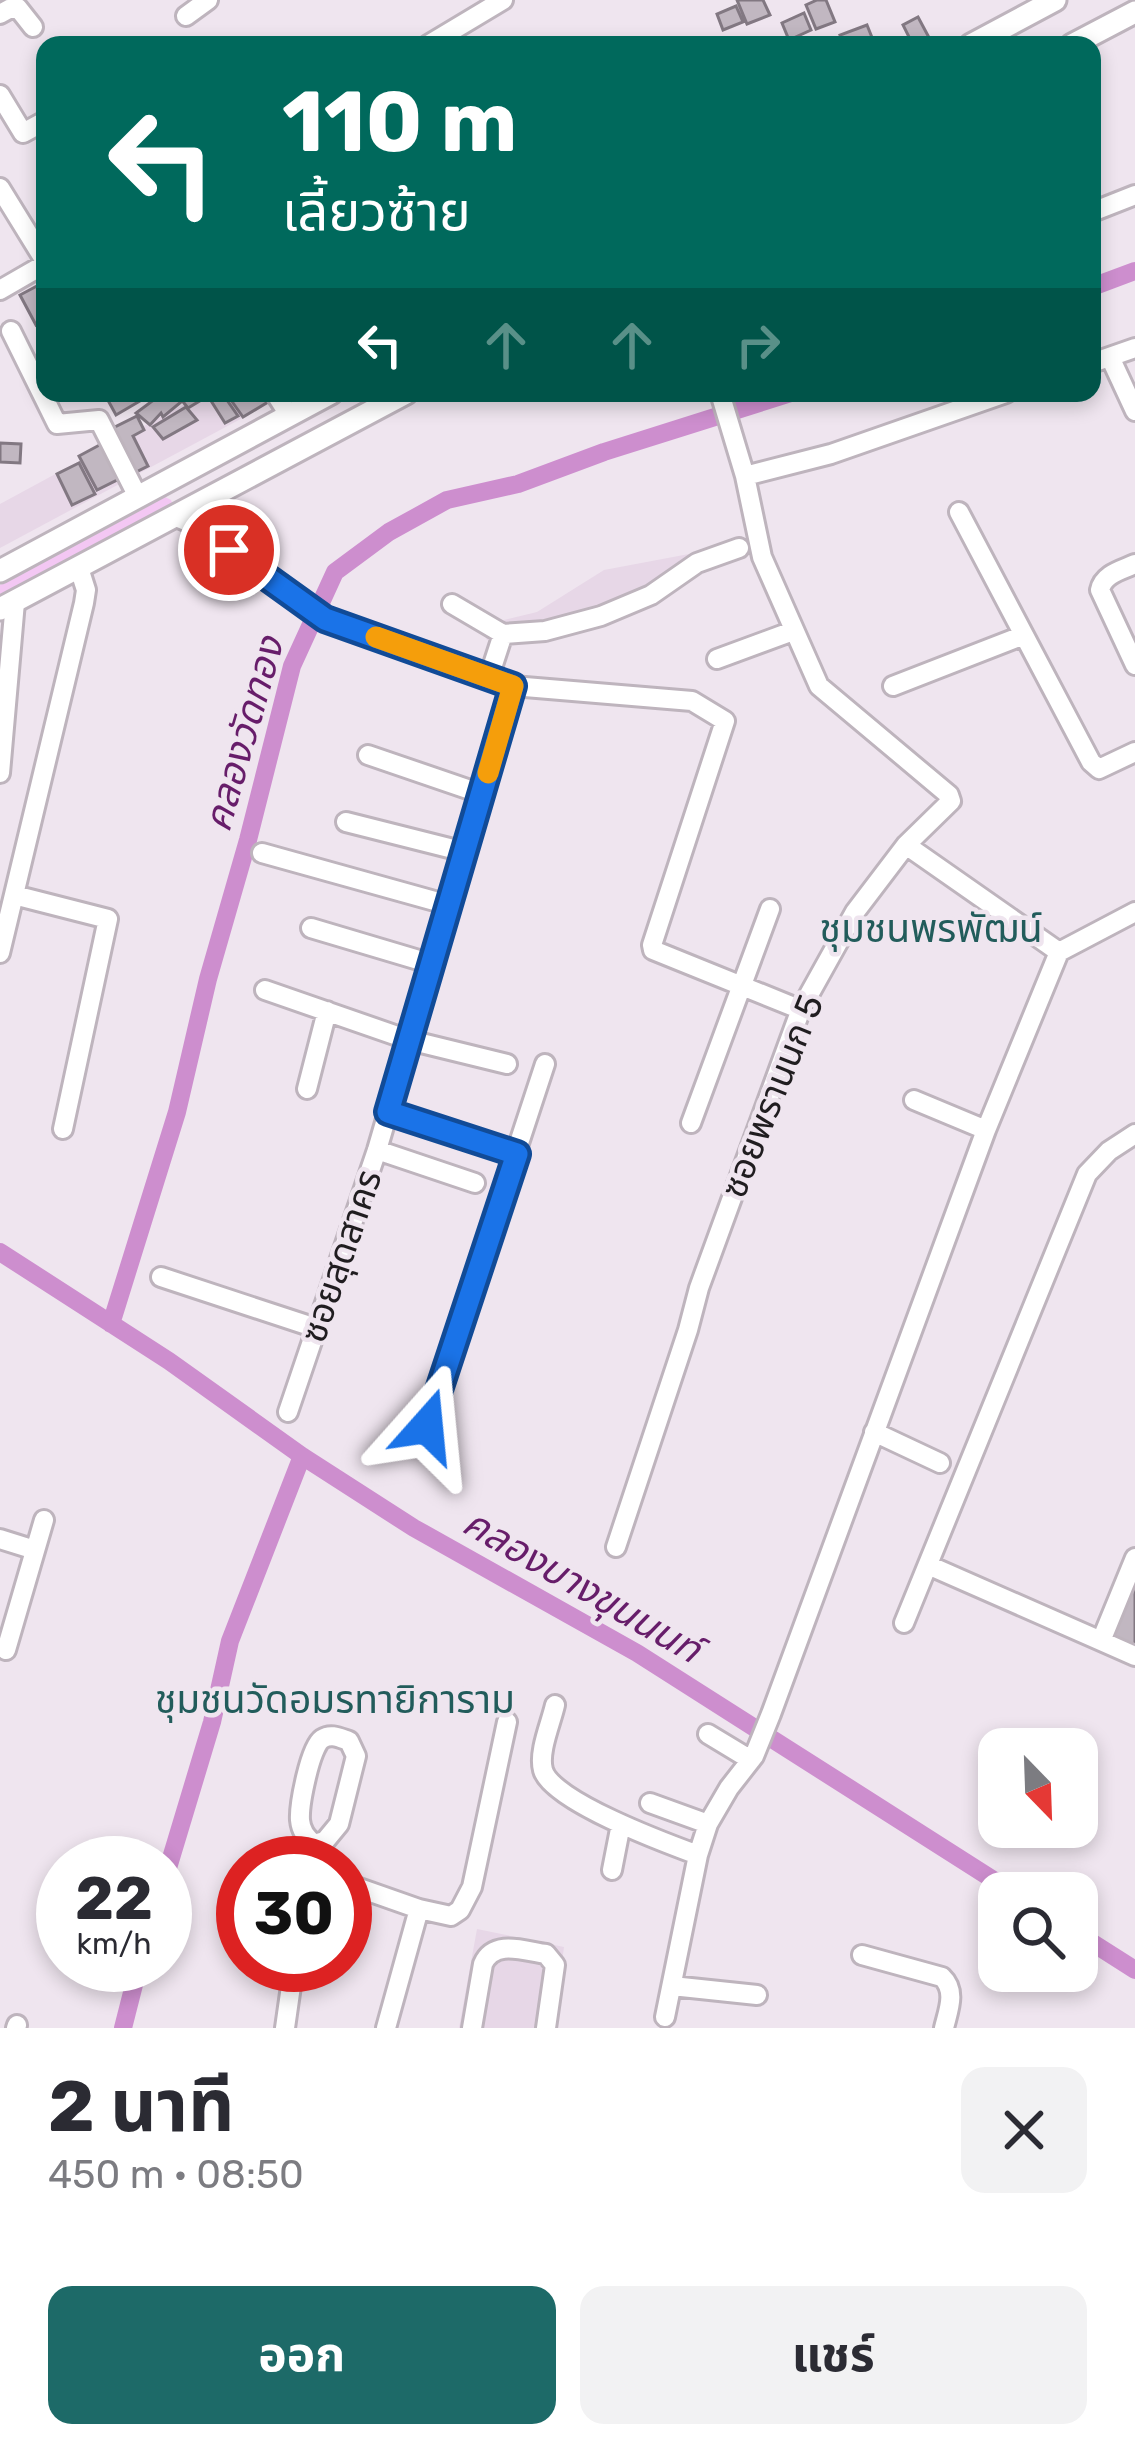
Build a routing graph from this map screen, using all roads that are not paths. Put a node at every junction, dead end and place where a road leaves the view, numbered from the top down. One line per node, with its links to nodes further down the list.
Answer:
1 (208, 0): 6 (street)
2 (503, 0): 8 (street)
3 (1054, 0): 9 (main road)
4 (1135, 13): 10 (main road)
5 (0, 14): 7 (street)
6 (186, 16)
7 (33, 27)
8 (443, 36)
9 (988, 36)
10 (1090, 36)
11 (0, 94): 12 (street)
12 (36, 126)
13 (0, 188): 16 (street)
14 (1135, 195): 15 (street)
15 (1101, 208)
16 (8, 219): 17 (street)
17 (36, 252)
18 (36, 268): 19 (street)
19 (0, 290)
20 (11, 331): 23 (street)
21 (1135, 348): 22 (street)
22 (1101, 360): 31 (street)
23 (36, 382)
24 (46, 402): 37 (street)
25 (280, 402): 32 (street)
26 (314, 402): 32 (main road)
27 (318, 402): 33 (main road)
28 (389, 402): 33 (main road)
29 (723, 402): 36 (street, ซอยพรานนก 5)
30 (980, 402): 36 (street)
31 (1135, 411)
32 (289, 416): 34 (main road)
33 (334, 431): 35 (main road)
34 (251, 436): 35 (main road); 37 (main road)
35 (274, 463): 39 (main road)
36 (745, 476): 46 (street, ซอยพรานนก 5)
37 (142, 495): 39 (main road); 43 (main road)
38 (959, 512): 48 (street)
39 (174, 516): 42 (main road); 51 (street)
40 (739, 548): 47 (street)
41 (1135, 564): 50 (street)
42 (79, 568): 45 (main road); 62 (street)
43 (0, 571)
44 (452, 604): 47 (street)
45 (7, 606): 56 (street)
46 (793, 631): 49 (street); 59 (street, ซอยพรานนก 5)
47 (503, 634): 51 (street)
48 (1024, 635): 53 (street); 54 (street)
49 (717, 659)
50 (1135, 664)
51 (489, 677): 52 (street)
52 (513, 686): 57 (street, ซอยสุดสาคร); 70 (street)
53 (893, 686)
54 (1135, 752)
55 (368, 755): 57 (street)
56 (0, 772)
57 (482, 794): 60 (street, ซอยสุดสาคร)
58 (346, 821): 60 (street)
59 (906, 845): 67 (street); 95 (street, ซอยพรานนก 5)
60 (464, 852): 63 (street, ซอยสุดสาคร)
61 (262, 853): 63 (street)
62 (14, 896): 68 (street); 81 (street)
63 (449, 905): 69 (street, ซอยสุดสาคร)
64 (770, 909): 70 (street)
65 (1135, 912): 67 (street)
66 (311, 928): 69 (street)
67 (1059, 952): 82 (street)
68 (0, 953)
69 (431, 964): 74 (street, ซอยสุดสาคร)
70 (740, 986): 72 (street); 80 (street)
71 (265, 990): 73 (street)
72 (794, 1007)
73 (327, 1011): 74 (street); 77 (street)
74 (409, 1040): 75 (street); 79 (street, ซอยสุดสาคร)
75 (507, 1064)
76 (545, 1064): 85 (street)
77 (307, 1089)
78 (914, 1100): 82 (street)
79 (388, 1112): 84 (street, ซอยสุดสาคร); 85 (street)
80 (691, 1123)
81 (63, 1130)
82 (986, 1130): 91 (street)
83 (1135, 1134): 98 (street)
84 (377, 1150): 86 (street); 88 (street, ซอยสุดสาคร)
85 (517, 1154): 90 (street)
86 (476, 1183)
87 (160, 1277): 88 (street)
88 (316, 1328): 89 (street, ซอยสุดสาคร)
89 (288, 1412)
90 (427, 1426)
91 (874, 1432): 92 (street); 106 (street)
92 (940, 1463)
93 (44, 1520): 96 (street)
94 (0, 1539): 96 (street)
95 (616, 1546)
96 (35, 1550): 101 (street)
97 (1135, 1558): 100 (street)
98 (928, 1565): 99 (street); 100 (street)
99 (904, 1623)
100 (1101, 1641): 102 (street)
101 (6, 1650)
102 (1135, 1656)
103 (555, 1705): 108 (street)
104 (508, 1722): 114 (street)
105 (708, 1734): 106 (street)
106 (753, 1758): 109 (street)
107 (650, 1803): 109 (street)
108 (621, 1824): 111 (street); 112 (street)
109 (707, 1824): 111 (street)
110 (314, 1854): 110 (street)
111 (698, 1855): 116 (street)
112 (612, 1870)
113 (372, 1892): 114 (street)
114 (419, 1909): 121 (street)
115 (862, 1955): 124 (street)
116 (672, 1986): 118 (street); 119 (street)
117 (290, 1992): 120 (street)
118 (757, 1995)
119 (665, 2017)
120 (285, 2028)
121 (386, 2028)
122 (472, 2028): 123 (street)
123 (546, 2028)
124 (944, 2028)

